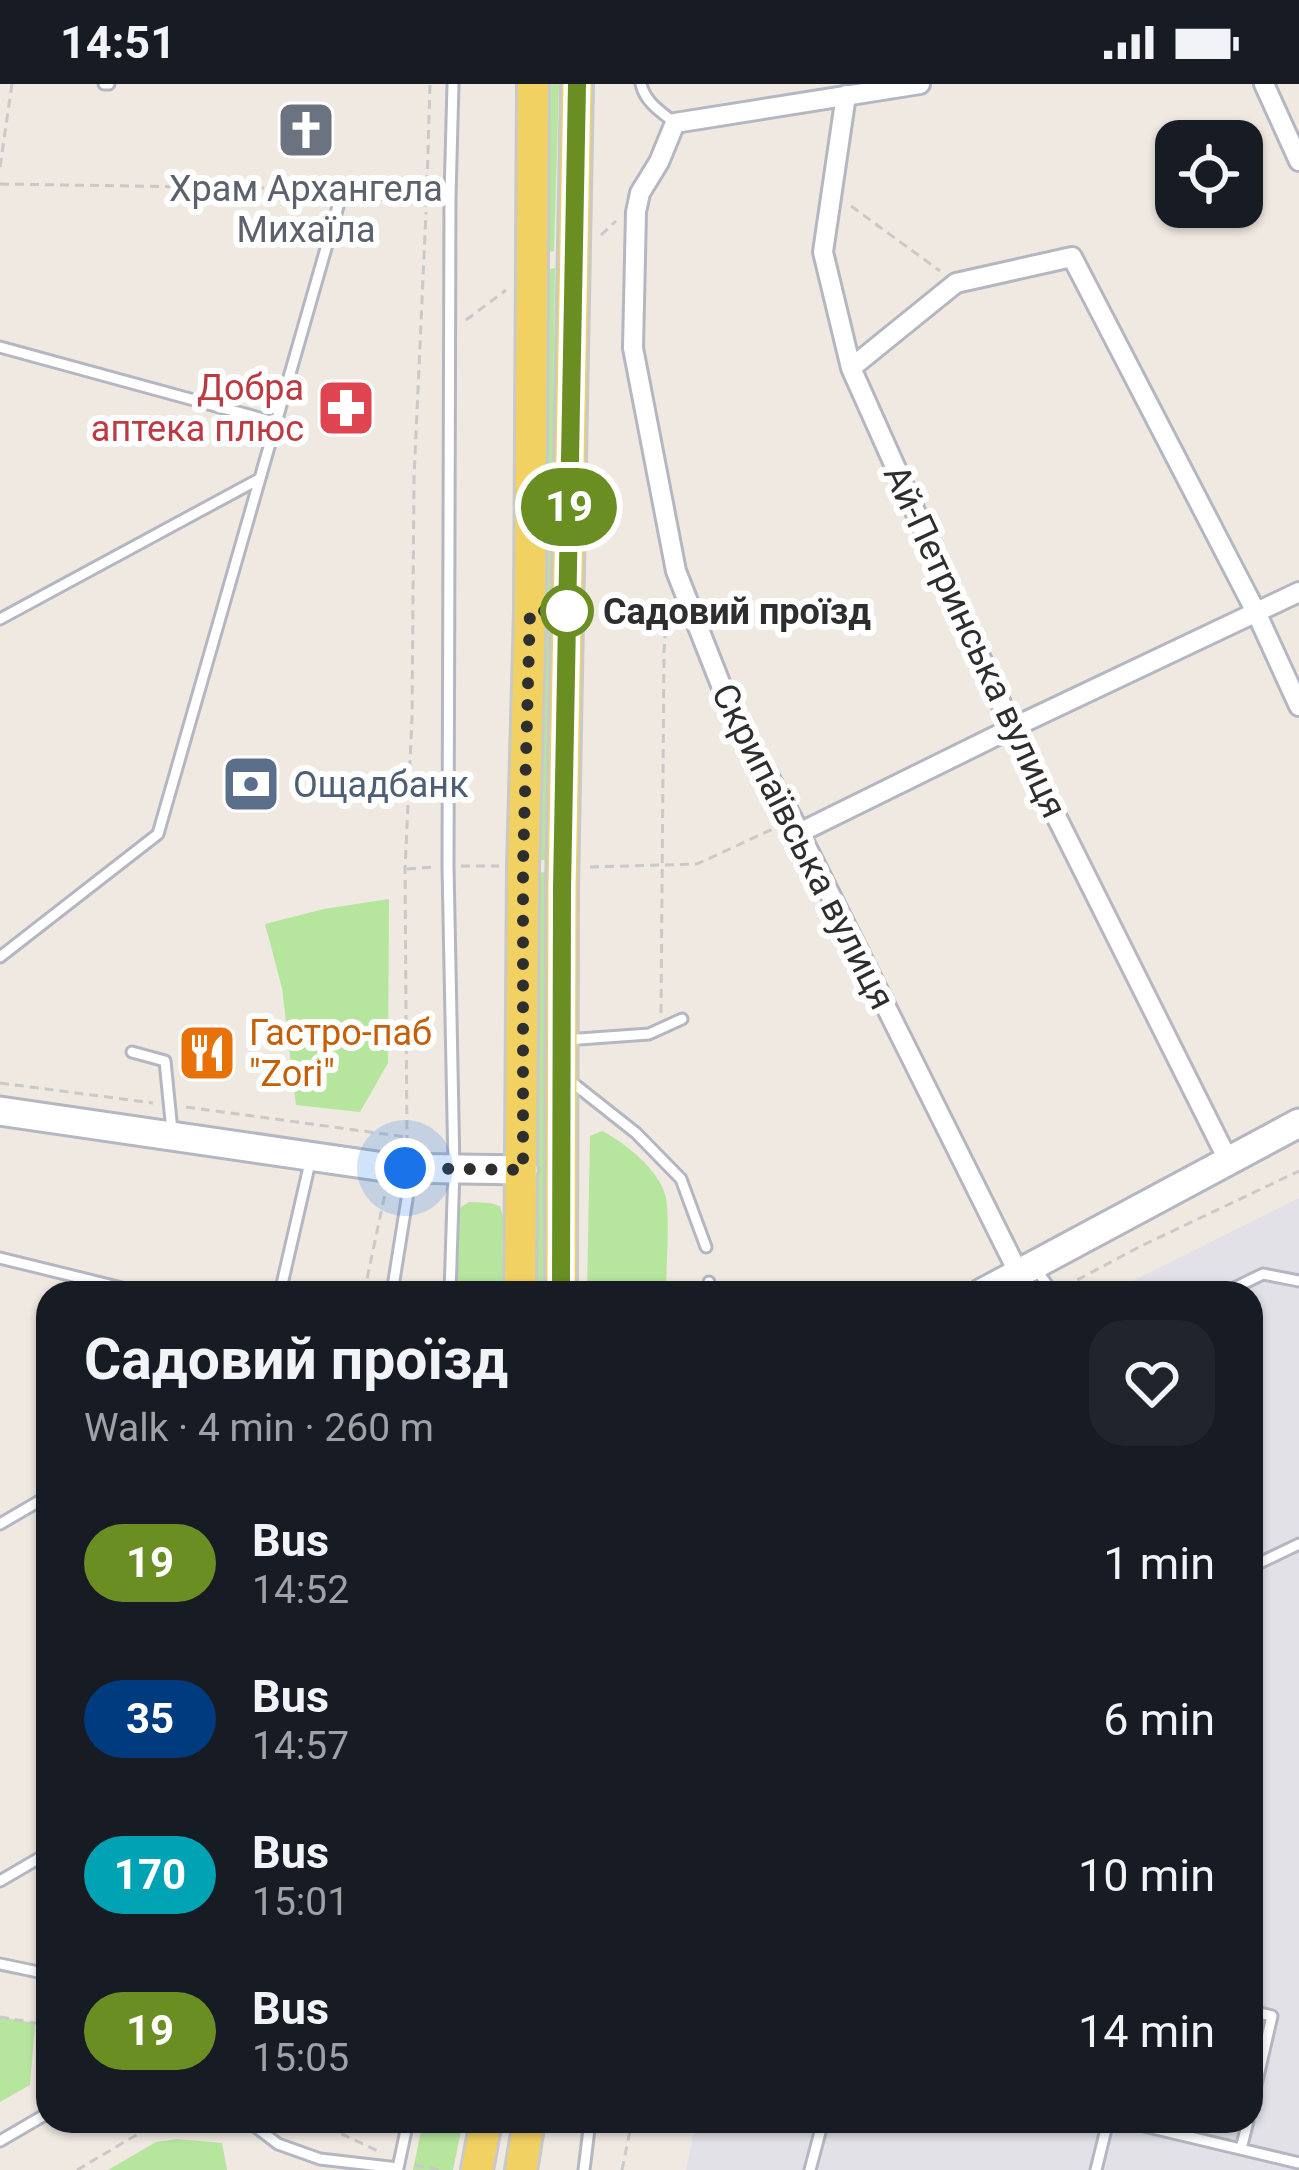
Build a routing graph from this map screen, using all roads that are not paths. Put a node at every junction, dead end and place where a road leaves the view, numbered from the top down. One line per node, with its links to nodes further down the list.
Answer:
1 (453, 84): 11 (lane)
2 (533, 84): 34 (main road)
3 (577, 84): 24 (main road)
4 (641, 84): 9 (lane)
5 (920, 84): 7 (street)
6 (1264, 84): 10 (street)
7 (883, 87): 8 (street)
8 (846, 95): 9 (street); 13 (street, Ай-Петринська вулиця)
9 (675, 123): 21 (street, Скрипаївська вулиця)
10 (1299, 160)
11 (450, 197): 14 (lane); 33 (lane)
12 (0, 347): 14 (lane)
13 (850, 368): 17 (street); 20 (street, Ай-Петринська вулиця)
14 (278, 423): 15 (lane)
15 (260, 479): 18 (lane); 22 (lane)
16 (1299, 592): 17 (street)
17 (1256, 612): 19 (street); 20 (street)
18 (0, 619)
19 (1299, 706)
20 (1012, 728): 21 (street); 31 (street, Ай-Петринська вулиця)
21 (796, 827): 37 (street, Скрипаївська вулиця)
22 (0, 957)
23 (682, 1019): 24 (lane)
24 (562, 1041): 26 (main road)
25 (132, 1052): 29 (lane)
26 (562, 1074): 35 (lane); 43 (main road)
27 (0, 1111): 29 (street)
28 (1299, 1123): 31 (street)
29 (172, 1137): 30 (street)
30 (311, 1157): 32 (street); 39 (lane)
31 (1229, 1162): 37 (street)
32 (403, 1168): 33 (street); 40 (lane)
33 (454, 1169): 34 (street); 41 (lane)
34 (523, 1170): 42 (main road)
35 (706, 1247)
36 (0, 1258): 38 (lane)
37 (1026, 1268): 44 (street); 45 (lane)
38 (93, 1281)
39 (283, 1281)
40 (393, 1281)
41 (450, 1281)
42 (520, 1281)
43 (561, 1281)
44 (1003, 1281)
45 (1040, 1281)
46 (1249, 1281): 47 (lane)
47 (1299, 1281)
48 (36, 1503): 49 (lane)
49 (0, 1524)
50 (1299, 1544): 51 (lane)
51 (1263, 1562)
52 (36, 1860): 53 (lane)
53 (0, 1881)
54 (0, 1964): 55 (lane)
55 (36, 1972)
56 (1263, 2014): 57 (lane)
57 (1263, 2055)
58 (36, 2120): 68 (lane)
59 (264, 2133): 71 (lane)
60 (405, 2133): 71 (lane)
61 (484, 2133): 72 (main road)
62 (527, 2133): 73 (main road)
63 (589, 2133): 74 (lane)
64 (820, 2133): 75 (lane)
65 (1105, 2133): 76 (lane)
66 (1174, 2133): 69 (lane)
67 (1245, 2133): 69 (lane)
68 (0, 2141)
69 (1241, 2149): 70 (lane)
70 (1299, 2163)
71 (398, 2166)
72 (477, 2170)
73 (521, 2170)
74 (584, 2170)
75 (810, 2170)
76 (1096, 2170)

